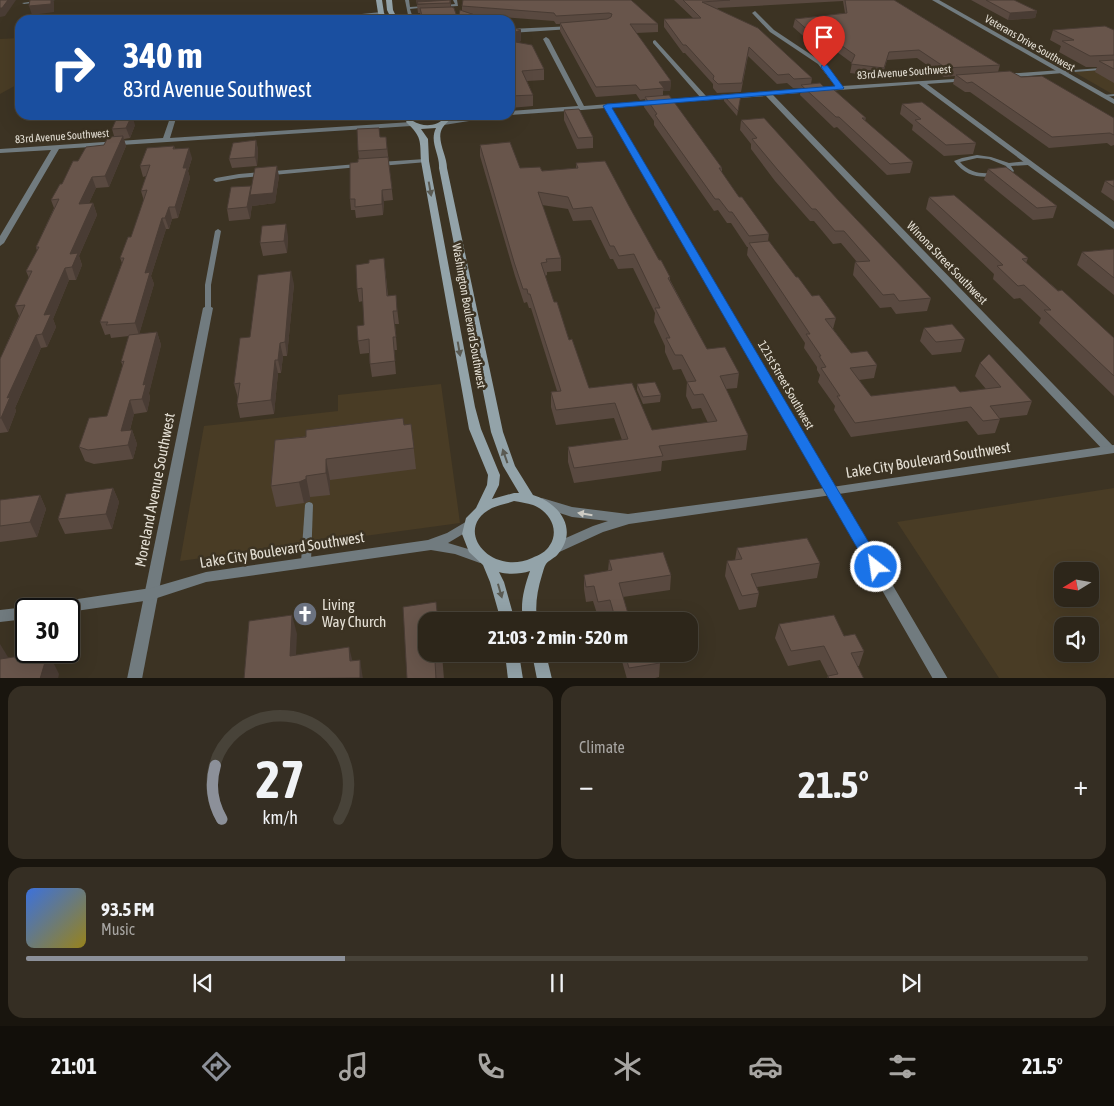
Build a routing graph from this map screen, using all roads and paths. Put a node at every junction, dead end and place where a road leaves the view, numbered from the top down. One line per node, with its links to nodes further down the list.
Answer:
1 (53, 0): 7 (lane)
2 (379, 0): 11 (main road)
3 (389, 0): 15 (main road)
4 (407, 0): 10 (lane)
5 (455, 0): 8 (lane)
6 (935, 0): 23 (street, Veterans Drive Southwest)
7 (24, 3)
8 (438, 6)
9 (428, 7): 10 (lane)
10 (409, 8): 16 (lane)
11 (381, 13): 14 (lane)
12 (755, 13): 27 (street)
13 (438, 14): 17 (lane)
14 (362, 15)
15 (393, 15)
16 (410, 15)
17 (424, 15)
18 (577, 26): 19 (street)
19 (515, 31)
20 (546, 38): 34 (street)
21 (656, 42): 31 (street)
22 (1114, 68): 23 (lane)
23 (1061, 72): 24 (street); 30 (street, Veterans Drive Southwest)
24 (996, 76)
25 (978, 78): 26 (street, 83rd Avenue Southwest)
26 (920, 82): 27 (street, 83rd Avenue Southwest); 47 (street)
27 (840, 88): 28 (street, 83rd Avenue Southwest)
28 (767, 94): 31 (street, 83rd Avenue Southwest); 56 (street, Winona Street Southwest)
29 (1114, 95): 30 (lane)
30 (1103, 96): 32 (street, Veterans Drive Southwest)
31 (704, 98): 33 (street, 83rd Avenue Southwest)
32 (1114, 102)
33 (607, 106): 34 (street, 83rd Avenue Southwest); 57 (street, 121st Street Southwest)
34 (582, 108): 35 (street, 83rd Avenue Southwest)
35 (515, 113)
36 (172, 120): 43 (street)
37 (405, 120): 43 (street, 83rd Avenue Southwest)
38 (413, 120): 46 (main road, Washington Boulevard Southwest)
39 (414, 120): 42 (main road)
40 (446, 120): 42 (main road, Washington Boulevard Southwest)
41 (465, 120): 42 (street)
42 (442, 124): 58 (main road, Washington Boulevard Southwest, one-way to 42)
43 (166, 140): 44 (street, 83rd Avenue Southwest)
44 (56, 148): 45 (street, 83rd Avenue Southwest); 54 (street)
45 (0, 151)
46 (425, 160): 48 (lane); 61 (main road, Washington Boulevard Southwest, one-way to 61)
47 (1028, 163): 50 (lane); 52 (street)
48 (376, 164)
49 (367, 165): 51 (lane)
50 (1008, 165): 50 (lane)
51 (216, 180)
52 (1114, 226)
53 (218, 231): 55 (lane)
54 (0, 243)
55 (208, 308): 69 (street, Moreland Avenue Southwest)
56 (1112, 449): 57 (street, Lake City Boulevard Southwest)
57 (832, 491): 62 (street, Lake City Boulevard Southwest); 80 (street, 121st Street Southwest)
58 (528, 498): 59 (main road); 61 (main road)
59 (542, 503): 62 (street, Lake City Boulevard Southwest, one-way to 59); 65 (main road)
60 (309, 505): 67 (lane)
61 (482, 508): 63 (main road)
62 (628, 519): 65 (street, Lake City Boulevard Southwest)
63 (469, 524): 64 (street, Lake City Boulevard Southwest); 66 (main road)
64 (430, 545): 66 (street, Lake City Boulevard Southwest); 67 (street, Lake City Boulevard Southwest)
65 (555, 549): 68 (main road)
66 (484, 560): 68 (main road); 71 (main road, one-way to 71)
67 (306, 562): 69 (street, Lake City Boulevard Southwest)
68 (540, 562): 72 (main road)
69 (151, 594): 70 (street, Lake City Boulevard Southwest); 77 (street, Moreland Avenue Southwest)
70 (80, 605)
71 (505, 612)
72 (528, 612)
73 (15, 614): 74 (street)
74 (0, 616)
75 (513, 662): 78 (main road)
76 (541, 662): 79 (main road)
77 (134, 678)
78 (516, 678)
79 (546, 678)
80 (941, 678)

